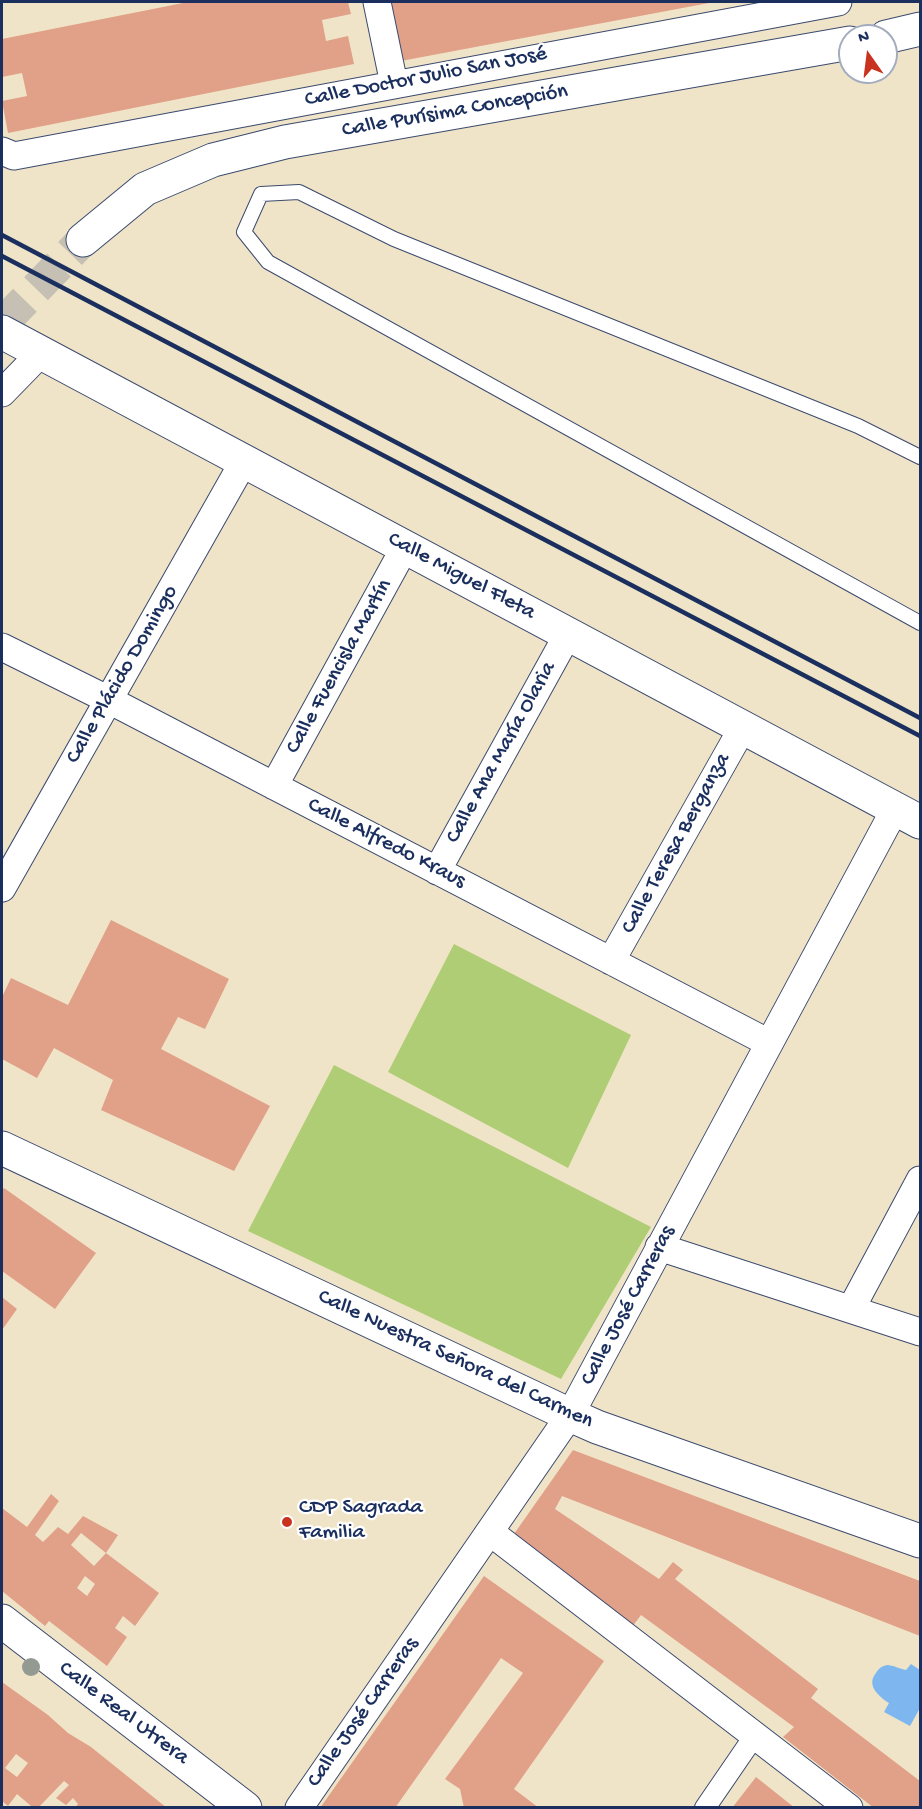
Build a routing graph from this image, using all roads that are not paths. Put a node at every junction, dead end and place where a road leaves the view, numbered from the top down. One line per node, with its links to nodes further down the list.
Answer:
1 (377, 2): 6 (street)
2 (838, 2): 6 (street, Calle Doctor Julio San José)
3 (921, 29): 4 (street)
4 (898, 34)
5 (838, 45): 8 (street, Calle Purísima Concepción)
6 (394, 84): 7 (street, Calle Doctor Julio San José)
7 (8, 154)
8 (83, 240)
9 (2, 332): 10 (street, Calle Miguel Fleta)
10 (41, 353): 11 (street); 13 (street, Calle Miguel Fleta)
11 (2, 393)
12 (921, 457): 15 (lane)
13 (244, 461): 14 (street, Calle Miguel Fleta); 18 (street, Calle Plácido Domingo)
14 (405, 547): 16 (street, Calle Miguel Fleta); 20 (street, Calle Fuencisla Martín)
15 (921, 623)
16 (568, 634): 19 (street, Calle Miguel Fleta); 22 (street, Calle Ana María Olaria)
17 (2, 647): 18 (street, Calle Alfredo Kraus)
18 (109, 700): 20 (street, Calle Alfredo Kraus); 23 (street, Calle Plácido Domingo)
19 (743, 727): 21 (street, Calle Miguel Fleta); 24 (street, Calle Teresa Berganza)
20 (274, 786): 22 (street, Calle Alfredo Kraus)
21 (908, 815): 25 (street, Calle José Carreras)
22 (437, 871): 24 (street, Calle Alfredo Kraus)
23 (2, 888)
24 (610, 961): 25 (street, Calle Alfredo Kraus)
25 (769, 1043): 28 (street, Calle José Carreras)
26 (2, 1148): 31 (street, Calle Nuestra Señora del Carmen)
27 (921, 1180): 29 (street)
28 (659, 1246): 29 (street); 31 (street, Calle José Carreras)
29 (851, 1309): 30 (street)
30 (921, 1332)
31 (570, 1415): 32 (street, Calle José Carreras); 33 (street, Calle Nuestra Señora del Carmen)
32 (490, 1532): 35 (street); 37 (street, Calle José Carreras)
33 (921, 1541)
34 (2, 1621): 36 (street, Calle Real Utrera)
35 (755, 1736): 38 (street); 39 (street)
36 (245, 1808)
37 (299, 1808)
38 (705, 1808)
39 (849, 1808)

